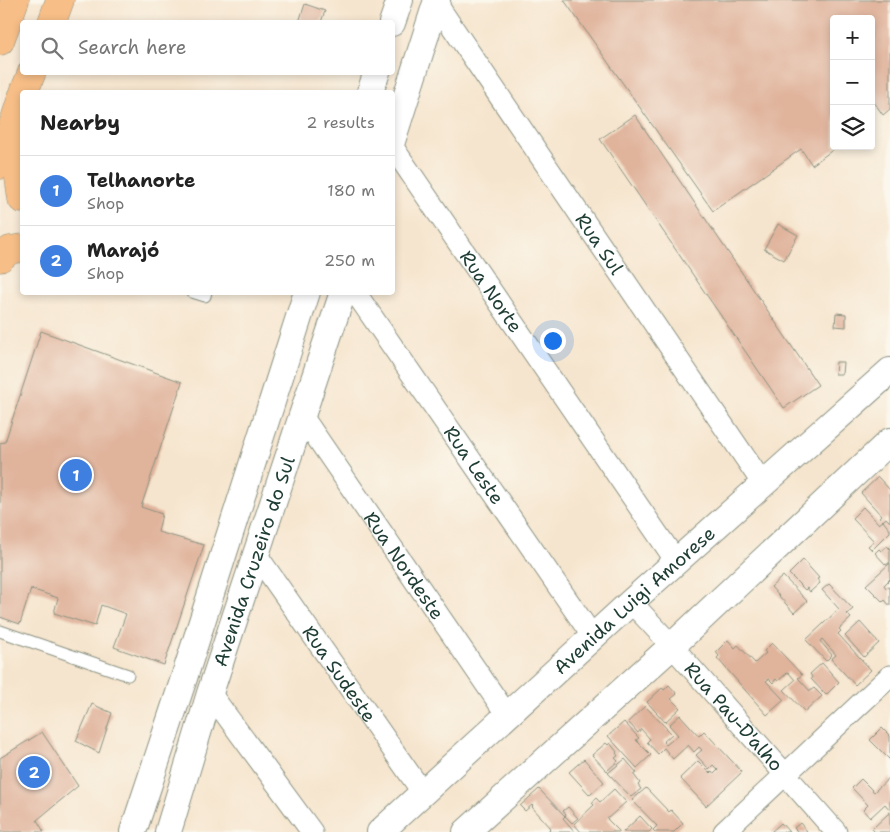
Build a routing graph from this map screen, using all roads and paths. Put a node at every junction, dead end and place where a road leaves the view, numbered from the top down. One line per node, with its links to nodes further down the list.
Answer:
1 (15, 0): 7 (highway)
2 (60, 0): 5 (highway)
3 (400, 0): 6 (street)
4 (437, 2): 13 (street); 26 (street, Rua Sul)
5 (53, 20)
6 (393, 20)
7 (0, 40)
8 (31, 75): 10 (highway)
9 (376, 75): 11 (street)
10 (25, 90)
11 (371, 90)
12 (20, 103): 16 (highway)
13 (395, 133)
14 (395, 150): 28 (street, Rua Norte)
15 (20, 159): 17 (highway)
16 (0, 165)
17 (20, 185)
18 (20, 248): 19 (highway)
19 (0, 258)
20 (306, 295): 40 (street, Avenida Cruzeiro do Sul)
21 (342, 295): 24 (street, Avenida Cruzeiro do Sul)
22 (357, 295): 31 (street, Rua Leste)
23 (890, 371): 26 (street, Avenida Luigi Amorese)
24 (302, 416): 27 (street, Avenida Cruzeiro do Sul); 36 (street, Rua Nordeste)
25 (890, 441): 32 (street)
26 (762, 484): 28 (street, Avenida Luigi Amorese)
27 (256, 554): 35 (street, Avenida Cruzeiro do Sul); 38 (street, Rua Sudeste)
28 (676, 561): 29 (street, Avenida Luigi Amorese)
29 (631, 602): 31 (street, Avenida Luigi Amorese); 32 (street, Rua Pau-D'alho)
30 (0, 631): 33 (lane)
31 (593, 637): 36 (street, Avenida Luigi Amorese)
32 (672, 646): 37 (street, Rua Pau-D'alho); 43 (street)
33 (128, 675)
34 (890, 676): 37 (street)
35 (210, 693): 39 (street, Avenida Cruzeiro do Sul); 41 (street)
36 (507, 715): 38 (street, Avenida Luigi Amorese)
37 (786, 775): 44 (street); 45 (street, Rua Pau-D'alho)
38 (423, 793): 42 (street, Avenida Luigi Amorese)
39 (171, 829)
40 (132, 832)
41 (312, 832)
42 (380, 832)
43 (466, 832)
44 (724, 832)
45 (836, 832)

